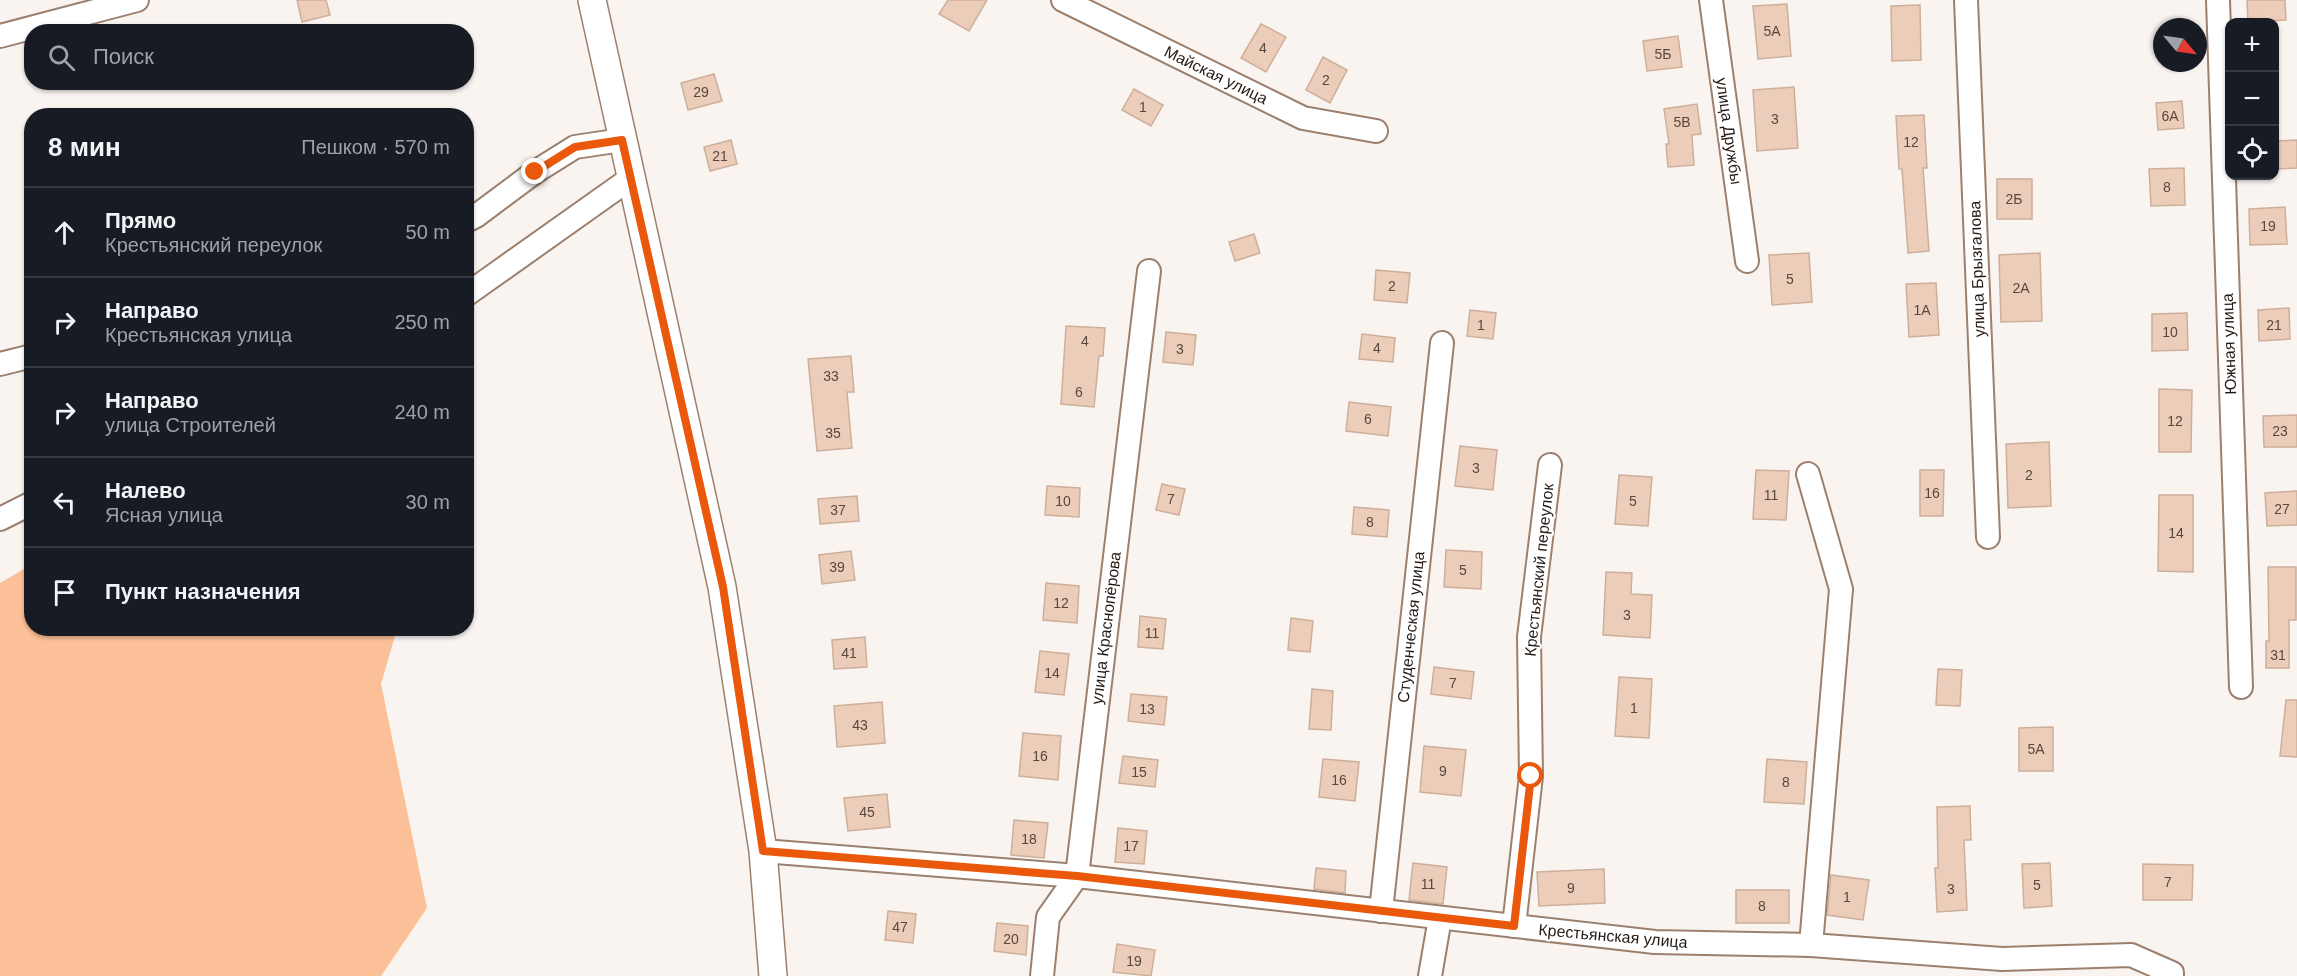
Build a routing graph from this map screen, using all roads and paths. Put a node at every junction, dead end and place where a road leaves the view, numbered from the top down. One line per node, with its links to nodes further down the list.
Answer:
1 (137, 0): 7 (street)
2 (592, 0): 11 (street)
3 (1063, 0): 10 (street, Майская улица)
4 (1710, 0): 14 (street, улица Дружбы)
5 (1966, 0): 24 (street, улица Брызгалова)
6 (2218, 0): 25 (street, Южная улица)
7 (46, 24)
8 (24, 30): 9 (street)
9 (0, 36)
10 (1376, 131)
11 (622, 140): 12 (street); 13 (street)
12 (631, 178): 16 (street); 26 (street)
13 (474, 217)
14 (1747, 261)
15 (1149, 271): 27 (street, улица Краснопёрова)
16 (474, 289)
17 (1442, 343): 28 (street, Студенческая улица)
18 (24, 358): 19 (street)
19 (0, 364)
20 (1550, 465): 30 (street, Крестьянский переулок)
21 (1809, 474): 31 (street)
22 (24, 508): 23 (street)
23 (0, 519)
24 (1988, 537)
25 (2241, 687)
26 (763, 851): 27 (street, Крестьянская улица); 32 (street)
27 (1077, 876): 28 (street, Крестьянская улица); 33 (street, улица Краснопёрова)
28 (1381, 911): 29 (street, Крестьянская улица)
29 (1440, 918): 30 (street, Крестьянская улица); 34 (street)
30 (1514, 926): 31 (street, Крестьянская улица)
31 (1811, 945): 35 (street, Крестьянская улица)
32 (773, 976)
33 (1042, 976)
34 (1430, 976)
35 (2172, 976)

